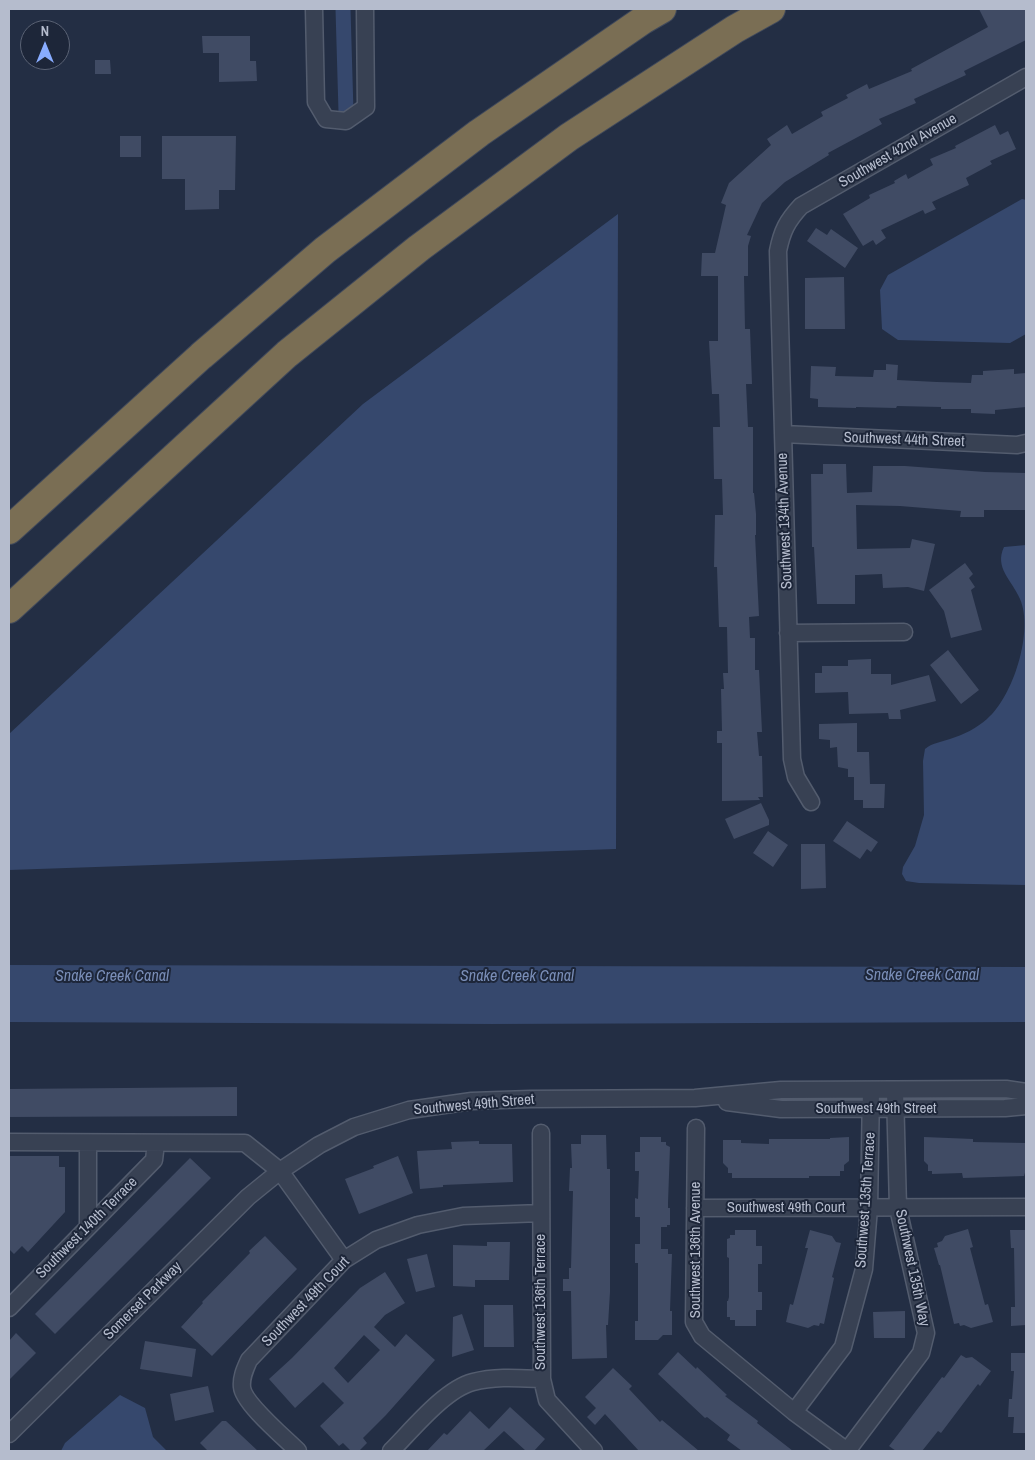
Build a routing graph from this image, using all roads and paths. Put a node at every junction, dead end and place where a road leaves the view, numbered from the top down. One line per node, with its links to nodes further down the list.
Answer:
1 (314, 9): 2 (street)
2 (365, 9)
3 (662, 9): 9 (highway)
4 (771, 9): 10 (highway)
5 (1026, 77): 6 (street, Southwest 42nd Avenue)
6 (781, 236): 7 (street, Southwest 134th Avenue)
7 (782, 434): 8 (street, Southwest 44th Street); 12 (street, Southwest 134th Avenue)
8 (1026, 443)
9 (9, 530)
10 (9, 609)
11 (904, 632): 12 (street)
12 (788, 633): 13 (street, Southwest 134th Avenue)
13 (811, 802)
14 (872, 1090): 15 (street, Southwest 49th Street); 17 (street, Southwest 49th Street); 19 (street, Southwest 135th Terrace)
15 (895, 1091): 16 (street, Southwest 49th Street); 20 (street, Southwest 135th Way)
16 (1026, 1092)
17 (695, 1098): 19 (street, Southwest 49th Street); 26 (street, Southwest 49th Street)
18 (1026, 1106): 20 (street, Southwest 49th Street)
19 (872, 1110): 20 (street, Southwest 49th Street); 29 (street, Southwest 135th Terrace)
20 (895, 1110): 30 (street, Southwest 135th Way)
21 (696, 1128): 28 (street, Southwest 136th Avenue)
22 (541, 1133): 31 (street, Southwest 136th Terrace)
23 (9, 1142): 24 (street)
24 (88, 1143): 25 (street); 32 (street)
25 (156, 1143): 26 (street); 32 (street, Southwest 140th Terrace)
26 (280, 1172): 33 (street); 37 (street, Somerset Parkway)
27 (1026, 1206): 30 (street, Southwest 49th Court)
28 (695, 1208): 29 (street, Southwest 49th Court); 36 (street, Southwest 136th Avenue)
29 (868, 1208): 30 (street, Southwest 49th Court); 36 (street, Southwest 135th Terrace)
30 (898, 1208): 41 (street, Southwest 135th Way)
31 (541, 1213): 33 (street, Southwest 49th Court); 35 (street, Southwest 136th Terrace)
32 (88, 1227): 34 (street, Southwest 140th Terrace)
33 (344, 1260): 38 (street, Southwest 49th Court)
34 (9, 1308)
35 (542, 1379): 39 (street); 40 (street, Southwest 136th Terrace)
36 (794, 1412): 41 (street, Southwest 136th Avenue)
37 (9, 1434)
38 (298, 1451)
39 (391, 1451)
40 (594, 1451)
41 (847, 1451)

